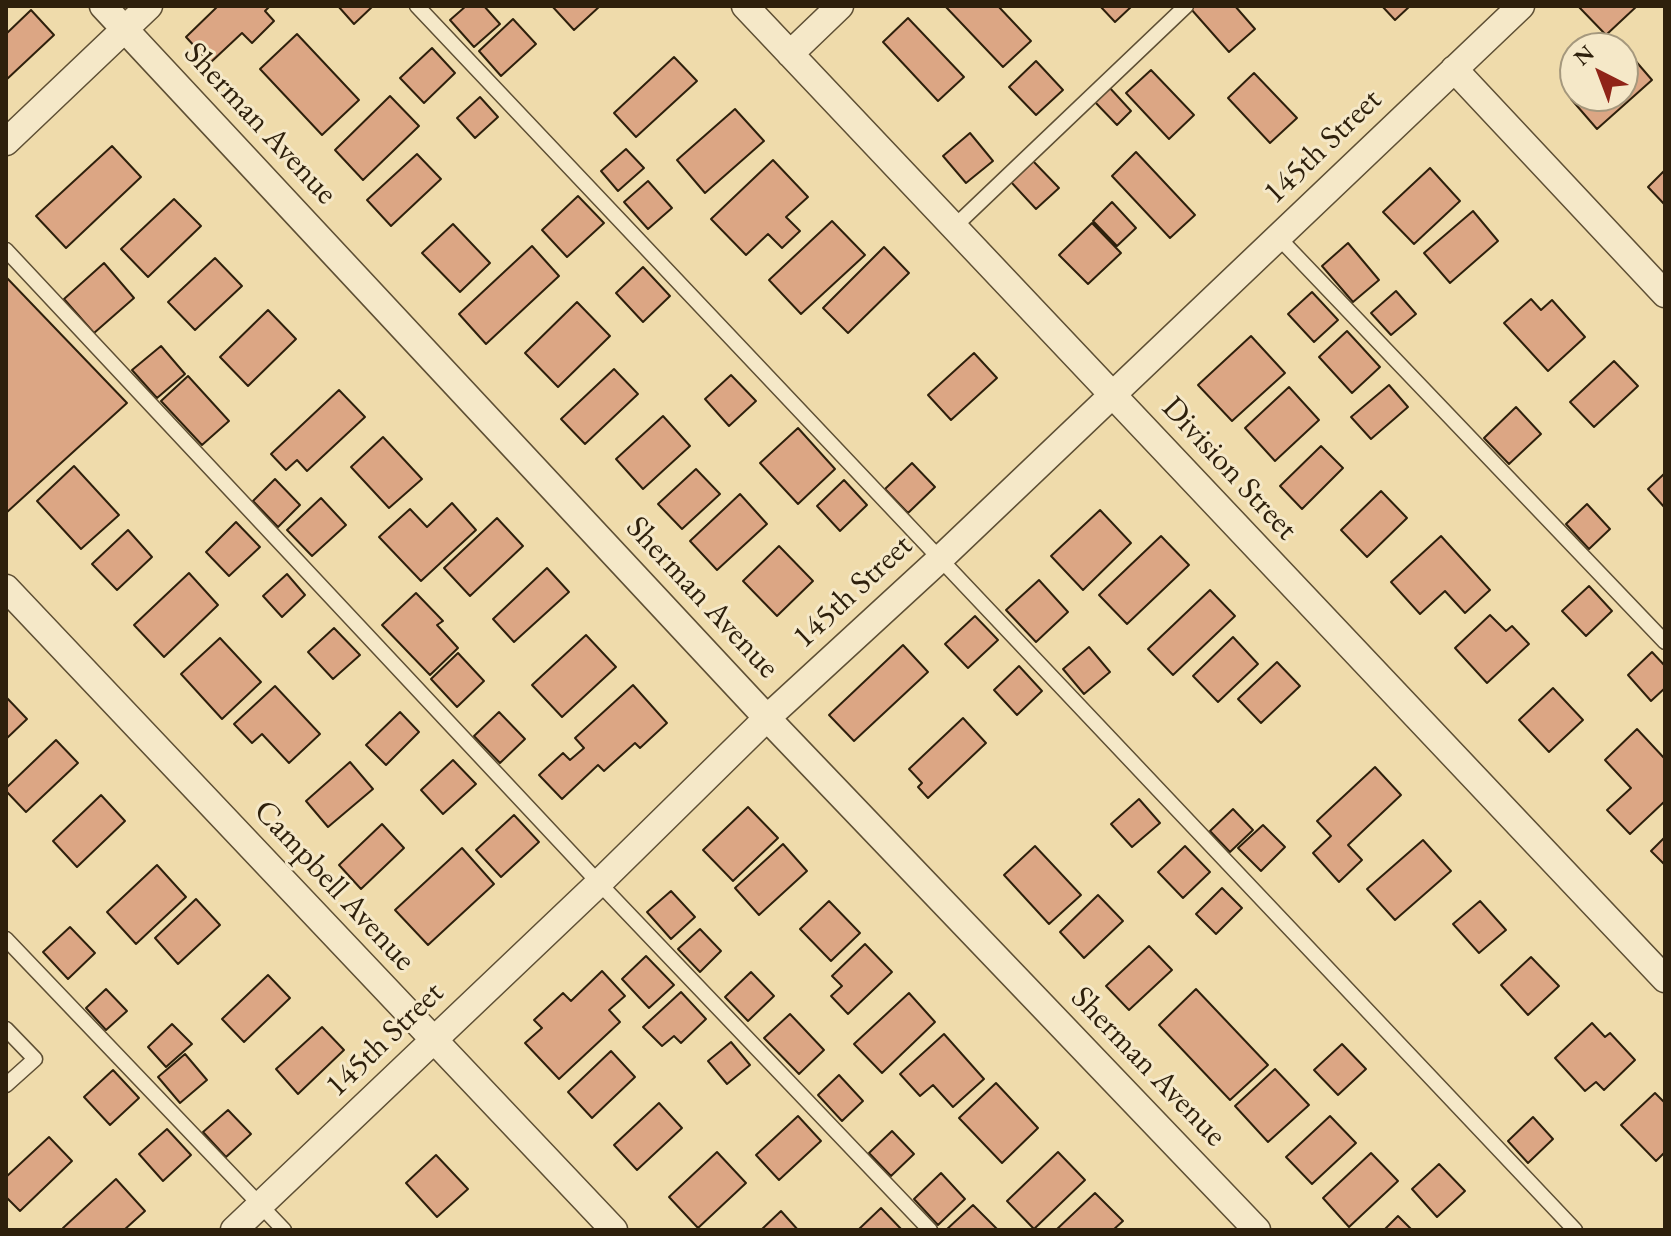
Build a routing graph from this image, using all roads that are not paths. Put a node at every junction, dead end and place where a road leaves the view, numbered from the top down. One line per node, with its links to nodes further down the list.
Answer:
1 (103, 6): 8 (street, Sherman Avenue)
2 (149, 6): 8 (street)
3 (417, 6): 17 (lane)
4 (745, 6): 9 (street, Division Street)
5 (840, 6): 9 (street)
6 (1186, 6): 12 (lane)
7 (1521, 6): 10 (street, 145th Street)
8 (125, 29): 11 (street); 20 (street, Sherman Avenue)
9 (790, 54): 12 (street, Division Street)
10 (1454, 69): 13 (street, 145th Street); 15 (street)
11 (6, 142)
12 (954, 227): 16 (street, Division Street)
13 (1278, 237): 16 (street, 145th Street); 19 (lane)
14 (6, 250): 21 (lane)
15 (1665, 294)
16 (1112, 395): 17 (street, 145th Street); 23 (street, Division Street)
17 (940, 559): 20 (street, 145th Street); 33 (lane)
18 (6, 588): 25 (street, Campbell Avenue)
19 (1665, 642)
20 (767, 718): 21 (street, 145th Street); 32 (street, Sherman Avenue)
21 (599, 883): 25 (street, 145th Street); 31 (lane)
22 (6, 939): 27 (lane)
23 (1665, 979)
24 (6, 1029): 26 (lane)
25 (434, 1040): 27 (street, 145th Street); 30 (street, Campbell Avenue)
26 (6, 1085)
27 (260, 1205): 28 (street, 145th Street); 29 (lane)
28 (234, 1230)
29 (284, 1230)
30 (614, 1230)
31 (930, 1230)
32 (1257, 1230)
33 (1575, 1230)

